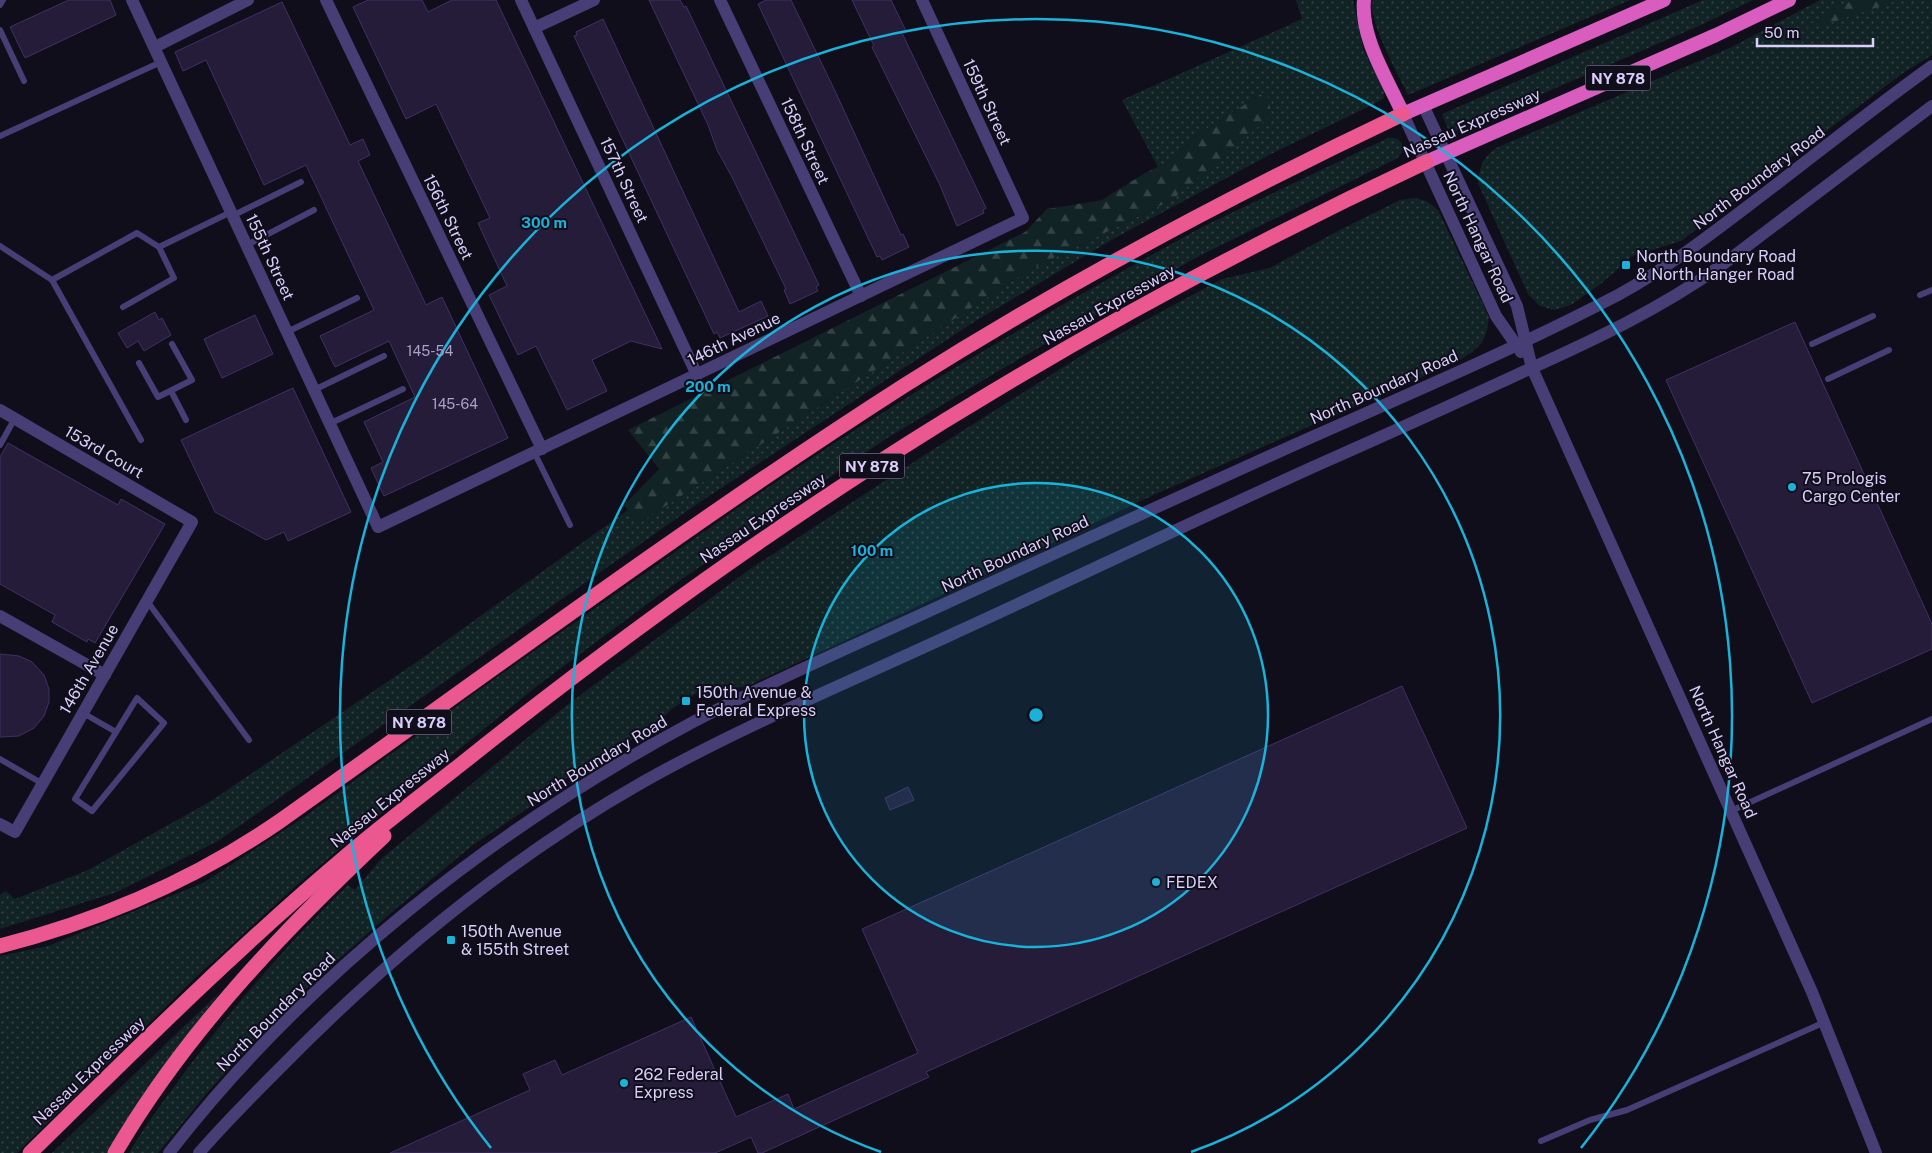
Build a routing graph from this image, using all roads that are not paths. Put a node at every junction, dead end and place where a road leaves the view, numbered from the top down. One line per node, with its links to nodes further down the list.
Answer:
1 (3, 0): 12 (lane)
2 (132, 0): 15 (street, 155th Street)
3 (248, 0): 15 (street)
4 (326, 0): 58 (street, 156th Street)
5 (520, 0): 13 (street, 157th Street)
6 (594, 0): 13 (street)
7 (720, 0): 35 (street, 158th Street)
8 (922, 0): 28 (street, 159th Street)
9 (1364, 0): 21 (highway)
10 (1664, 0): 19 (highway, Nassau Expressway / NY 878)
11 (1790, 0): 23 (highway, Nassau Expressway / NY 878)
12 (0, 5)
13 (534, 28): 47 (street, 157th Street)
14 (0, 30): 18 (lane)
15 (155, 47): 16 (street, 155th Street)
16 (162, 61): 22 (lane); 27 (street, 155th Street)
17 (1932, 66): 40 (street, North Boundary Road)
18 (24, 81)
19 (1423, 105): 21 (highway, Nassau Expressway / NY 878); 23 (street, North Hangar Road)
20 (1932, 106): 46 (street)
21 (1403, 114): 24 (street, North Hangar Road); 74 (highway, Nassau Expressway / NY 878)
22 (0, 136)
23 (1446, 152): 24 (highway, Nassau Expressway / NY 878); 40 (street, North Hangar Road)
24 (1426, 162): 40 (street, North Hangar Road); 70 (highway, Nassau Expressway / NY 878)
25 (301, 182): 27 (lane)
26 (314, 210): 29 (lane)
27 (232, 214): 29 (street, 155th Street); 31 (lane)
28 (1023, 218): 35 (street, 146th Avenue)
29 (247, 245): 39 (street, 155th Street)
30 (0, 246): 32 (lane)
31 (159, 247): 32 (lane); 37 (lane)
32 (52, 280): 57 (lane)
33 (1932, 290): 34 (lane)
34 (1920, 295)
35 (861, 296): 47 (street, 146th Avenue)
36 (357, 298): 39 (lane)
37 (122, 306)
38 (1873, 316): 42 (lane)
39 (287, 332): 51 (street, 155th Street)
40 (1520, 342): 46 (street, North Hangar Road); 79 (street, North Boundary Road)
41 (172, 344): 50 (lane)
42 (1812, 344)
43 (1889, 350): 48 (lane)
44 (384, 356): 51 (lane)
45 (139, 363): 50 (lane)
46 (1532, 368): 72 (street, North Hangar Road); 80 (street)
47 (697, 375): 58 (street, 146th Avenue)
48 (1828, 380)
49 (403, 389): 55 (lane)
50 (171, 390): 54 (lane)
51 (314, 390): 55 (street, 155th Street)
52 (0, 410): 53 (street, 153rd Court)
53 (15, 418): 56 (lane); 59 (street, 153rd Court)
54 (186, 420)
55 (330, 424): 61 (street, 155th Street)
56 (1, 440)
57 (141, 440)
58 (538, 450): 60 (lane); 61 (street, 146th Avenue)
59 (192, 522): 62 (street, 146th Avenue)
60 (570, 525)
61 (378, 527)
62 (147, 602): 64 (street, 146th Avenue); 68 (lane)
63 (0, 616): 64 (street)
64 (104, 675): 65 (street, 146th Avenue)
65 (83, 713): 67 (lane); 71 (street, 146th Avenue)
66 (1932, 719): 72 (lane)
67 (116, 732): 67 (lane)
68 (249, 740)
69 (0, 759): 71 (lane)
70 (458, 767): 77 (highway, Nassau Expressway / NY 878); 78 (highway)
71 (43, 784): 73 (street, 146th Avenue)
72 (1731, 811): 75 (street, North Hangar Road)
73 (0, 824)
74 (0, 946)
75 (1825, 1022): 76 (lane); 81 (street, North Hangar Road)
76 (1541, 1141)
77 (30, 1153)
78 (115, 1153)
79 (169, 1153)
80 (199, 1153)
81 (1876, 1153)

